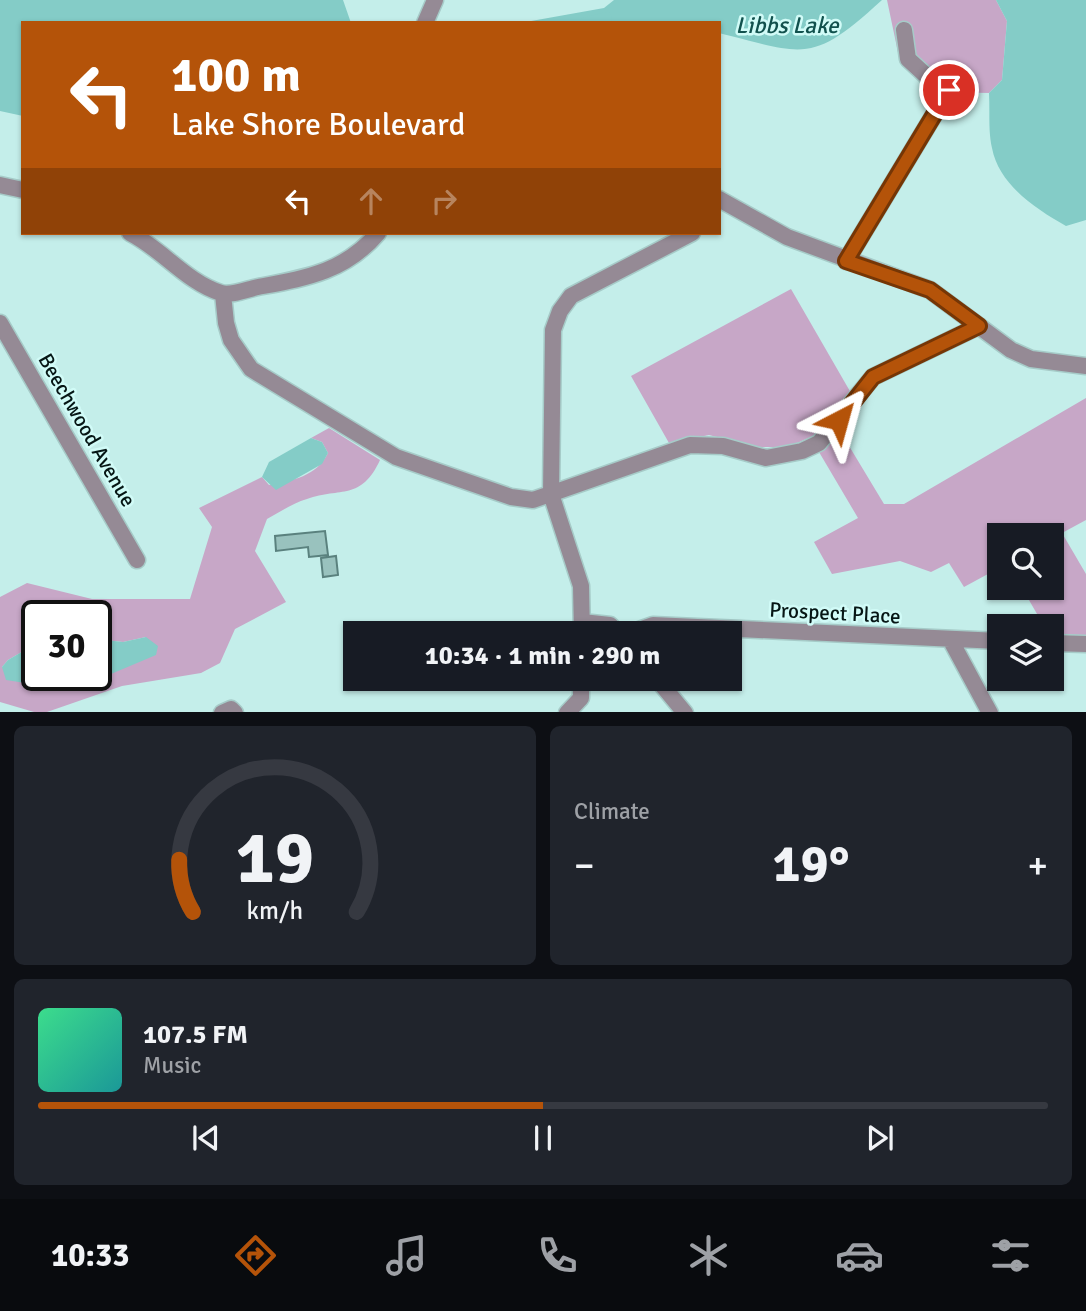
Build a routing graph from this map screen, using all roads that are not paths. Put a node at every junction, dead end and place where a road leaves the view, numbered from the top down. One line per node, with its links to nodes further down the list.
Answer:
1 (435, 0): 2 (street)
2 (426, 21)
3 (904, 30): 10 (street)
4 (0, 185): 5 (street)
5 (21, 190)
6 (722, 206): 10 (street)
7 (133, 235): 11 (street)
8 (376, 235): 11 (street)
9 (688, 235): 15 (street)
10 (846, 261): 13 (street)
11 (223, 294): 15 (street)
12 (0, 323): 16 (street, Beechwood Avenue)
13 (979, 326): 14 (street); 15 (street)
14 (1086, 366)
15 (551, 494): 17 (street)
16 (137, 560)
17 (582, 621)
18 (742, 629): 19 (street, Prospect Place)
19 (950, 639): 20 (street, Prospect Place); 29 (street)
20 (987, 641)
21 (1064, 643): 22 (street)
22 (1086, 644)
23 (581, 691): 25 (street)
24 (667, 691): 28 (street)
25 (569, 711)
26 (222, 712): 27 (street)
27 (234, 712)
28 (685, 712)
29 (990, 712)

